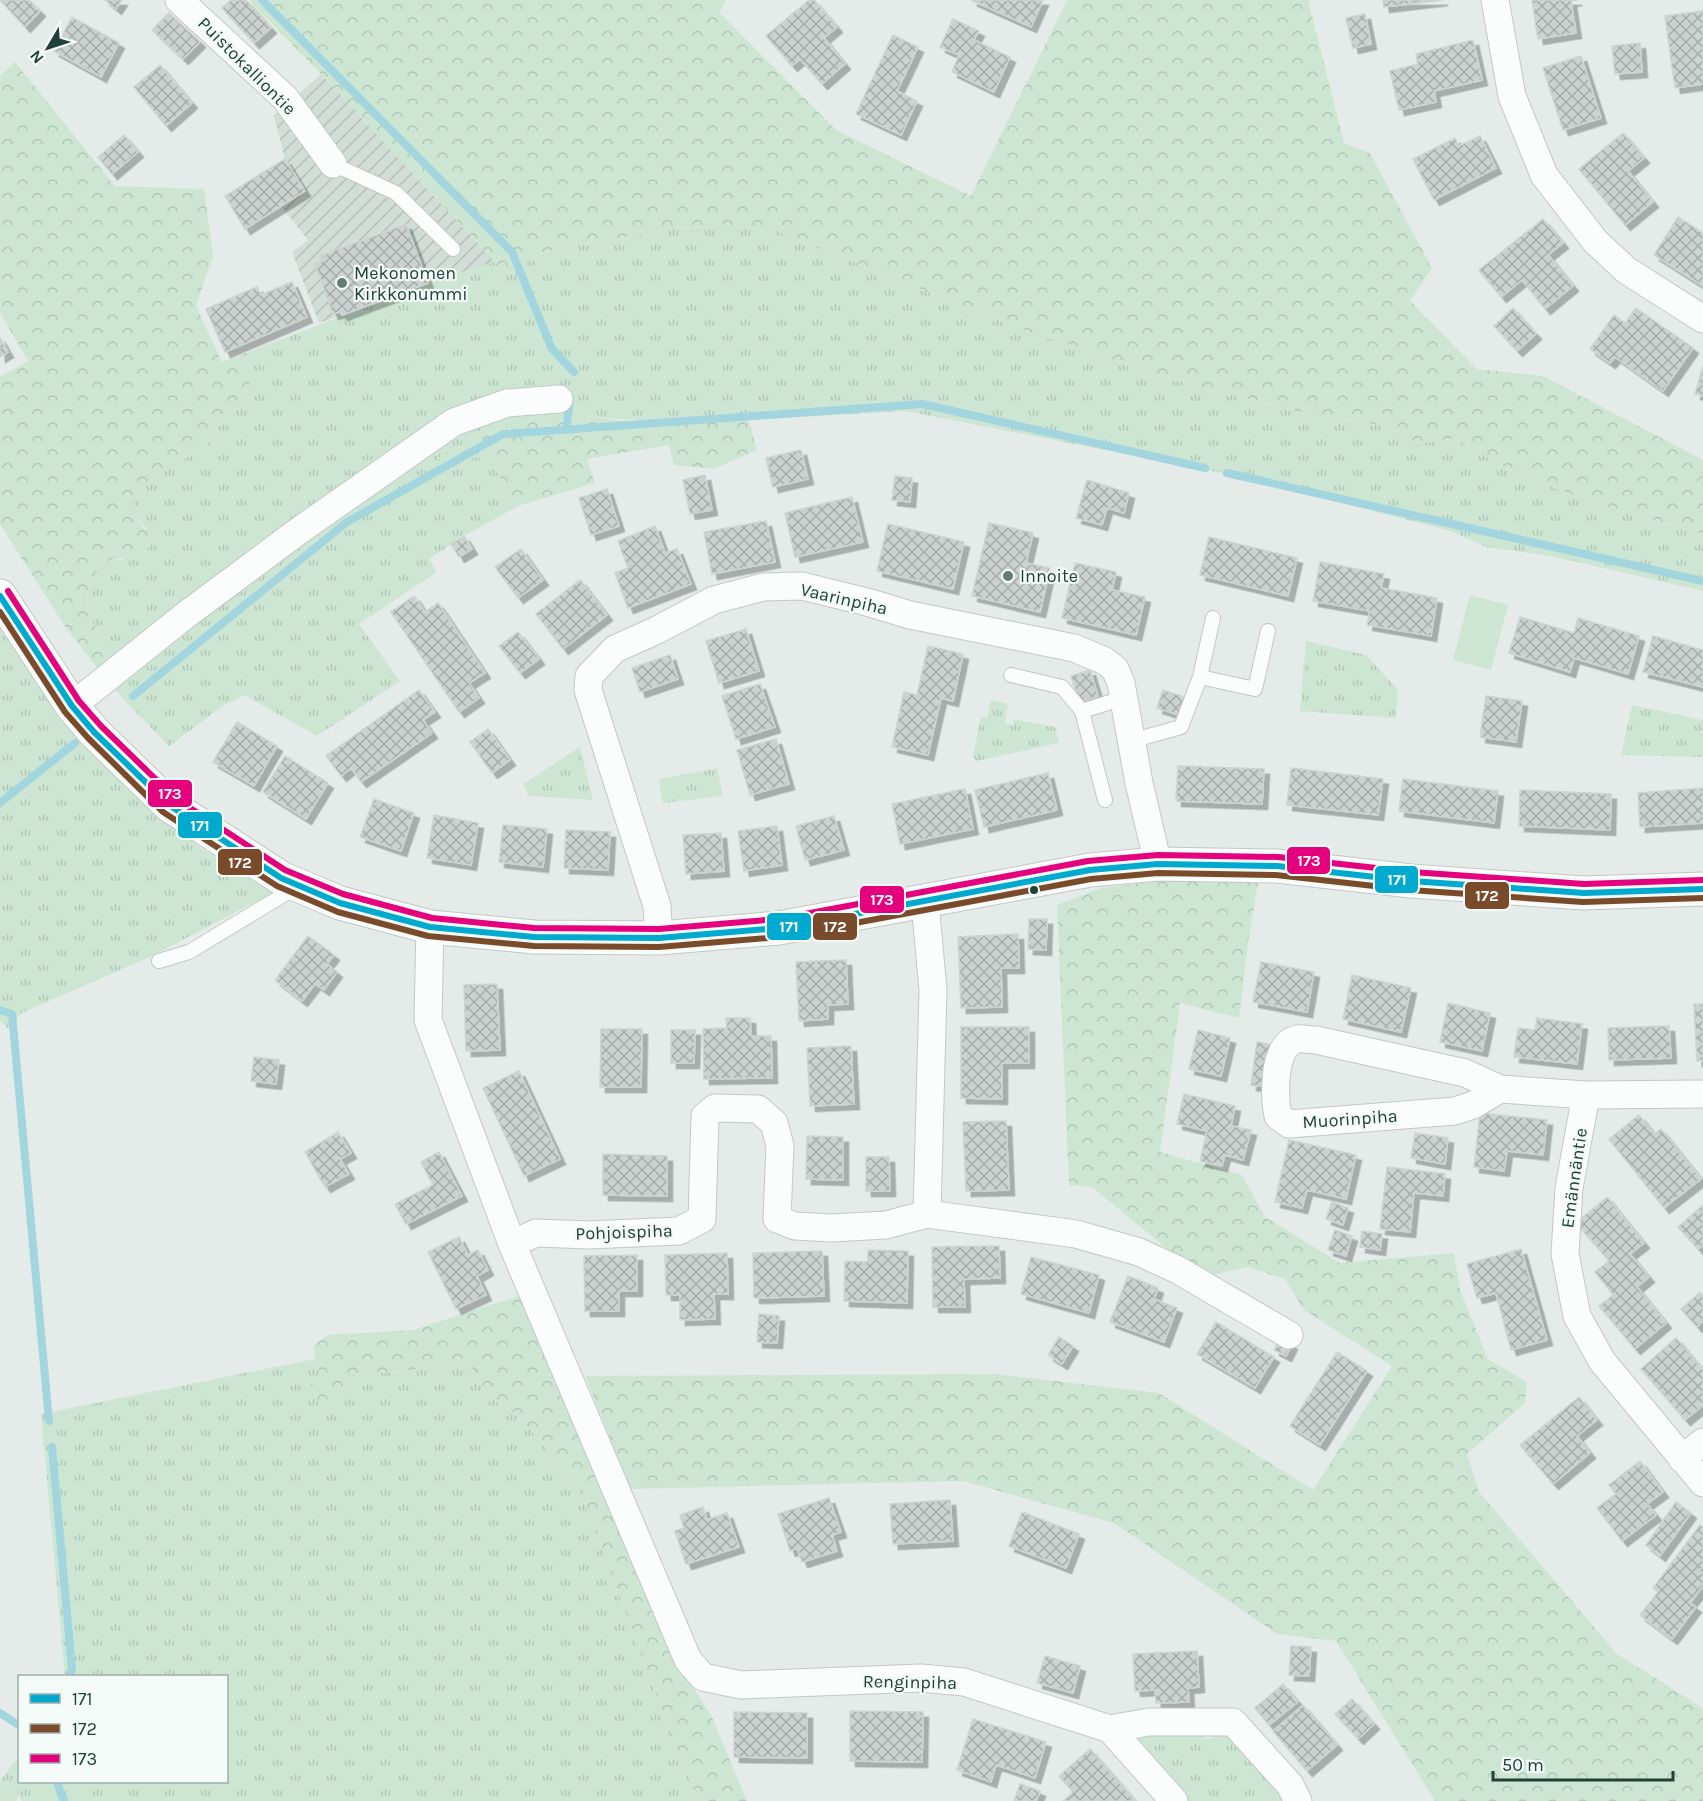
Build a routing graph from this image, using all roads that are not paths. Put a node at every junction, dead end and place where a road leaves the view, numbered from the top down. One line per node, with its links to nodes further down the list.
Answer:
1 (179, 0): 3 (street, Puistokalliontie)
2 (1495, 0): 5 (street)
3 (333, 164): 4 (lane)
4 (453, 249)
5 (1703, 319)
6 (559, 399): 13 (street)
7 (0, 596): 13 (street)
8 (1214, 618): 11 (lane)
9 (1268, 631): 11 (lane)
10 (1011, 675): 14 (lane)
11 (1200, 676): 15 (lane)
12 (1124, 698): 14 (lane); 15 (street, Vaarinpiha); 22 (street, Vaarinpiha)
13 (72, 706): 18 (street)
14 (1082, 711): 16 (lane)
15 (1131, 741): 17 (street, Vaarinpiha)
16 (1106, 800)
17 (1158, 864): 19 (street); 20 (street)
18 (299, 885): 21 (street); 23 (lane)
19 (1703, 889)
20 (925, 902): 22 (street); 27 (street)
21 (430, 927): 22 (street); 28 (street)
22 (659, 938)
23 (159, 961)
24 (1500, 1089): 24 (street, Muorinpiha); 26 (street, Muorinpiha)
25 (1703, 1094): 26 (street)
26 (1586, 1095): 31 (street, Emännäntie)
27 (927, 1214): 28 (street, Pohjoispiha); 29 (street)
28 (512, 1244): 33 (street, Renginpiha)
29 (1289, 1335)
30 (1703, 1442): 31 (street)
31 (1682, 1459): 32 (street, Emännäntie)
32 (1703, 1483)
33 (1110, 1728): 34 (street); 35 (street, Renginpiha)
34 (1174, 1801)
35 (1298, 1801)

